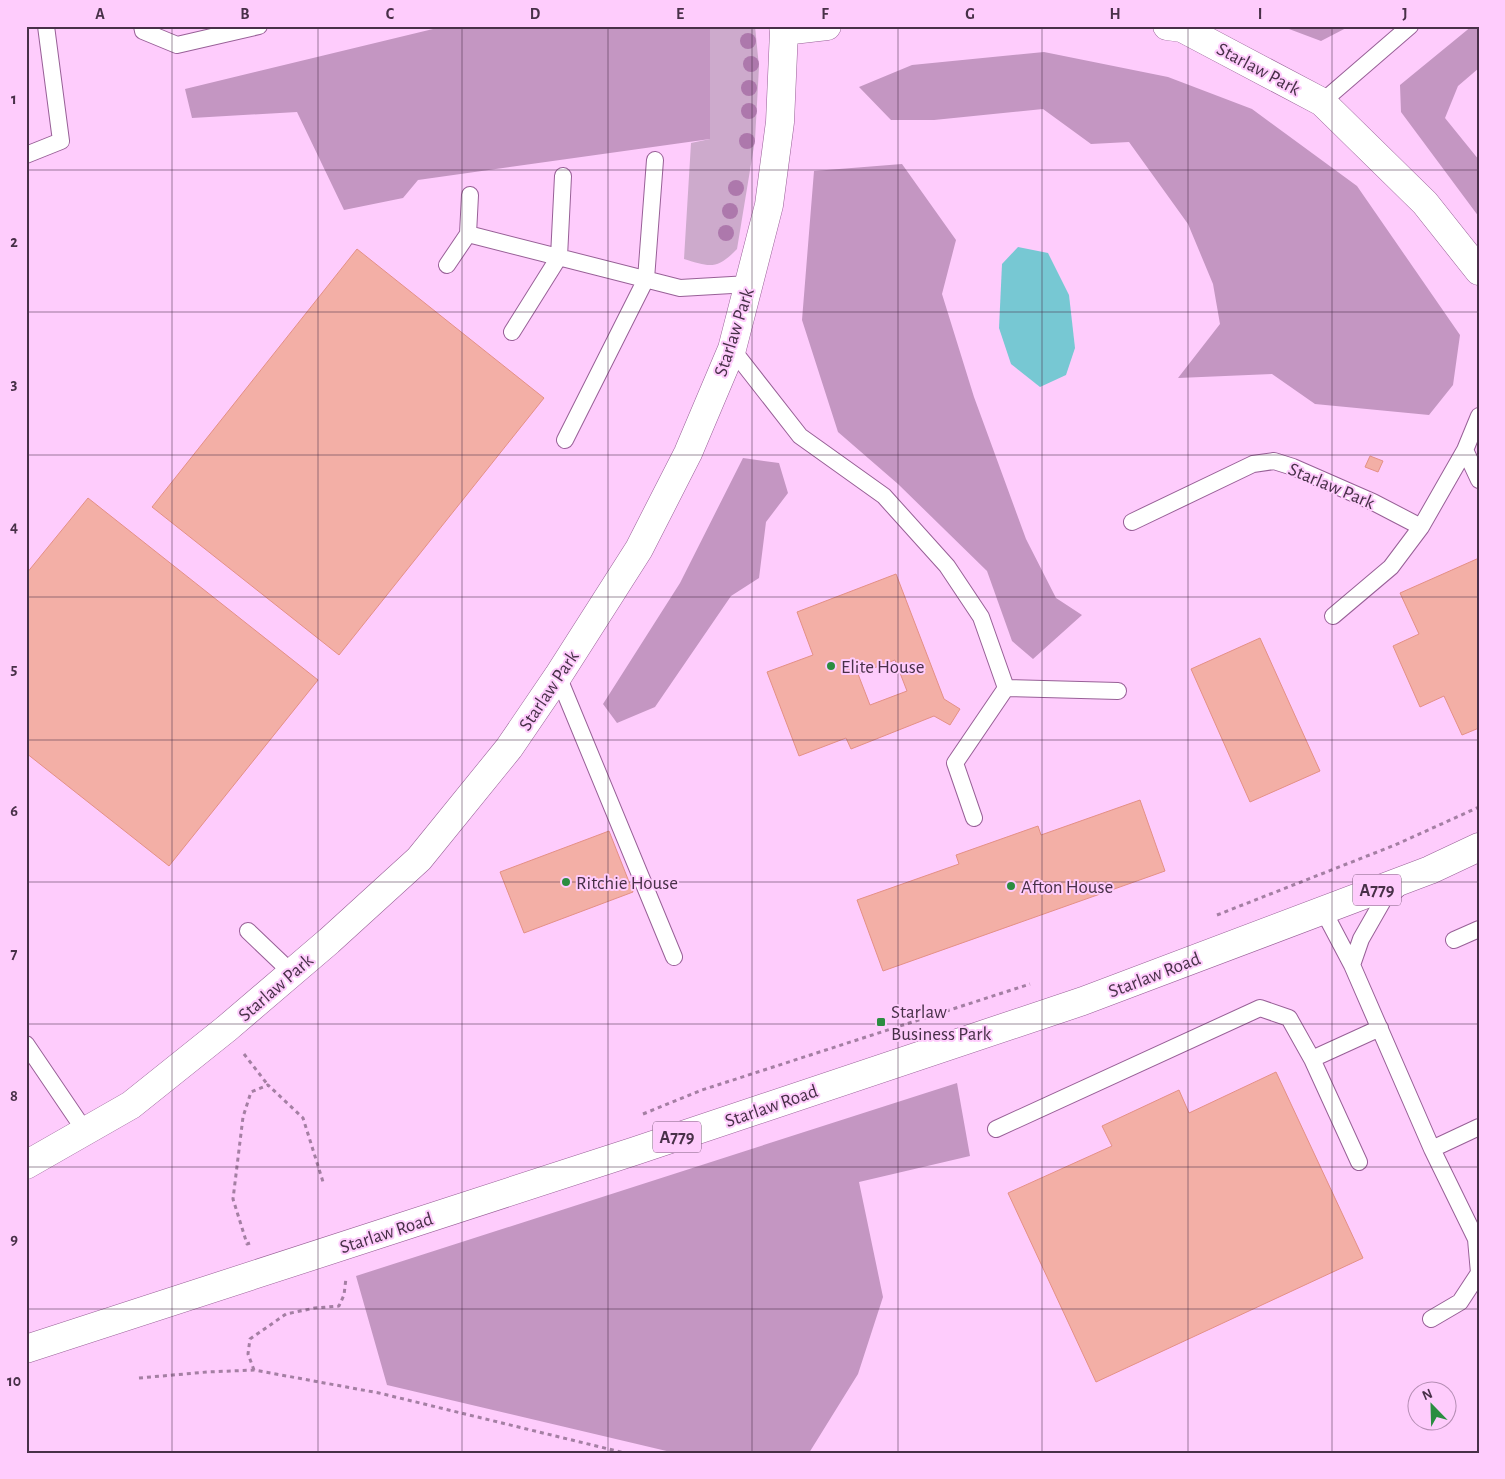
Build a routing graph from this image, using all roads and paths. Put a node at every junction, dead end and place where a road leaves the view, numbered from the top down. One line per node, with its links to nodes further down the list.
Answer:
1 (46, 26): 9 (lane)
2 (142, 26): 3 (lane)
3 (259, 26)
4 (827, 26): 7 (street, Starlaw Park)
5 (1167, 26): 8 (street, Starlaw Park)
6 (1410, 26): 8 (lane, Starlaw Park)
7 (783, 29): 18 (street, Starlaw Park)
8 (1322, 102): 16 (street, Starlaw Park)
9 (26, 155)
10 (655, 160): 17 (lane)
11 (563, 176): 14 (lane)
12 (470, 195): 13 (lane)
13 (468, 234): 14 (lane); 15 (lane)
14 (559, 257): 17 (lane); 19 (lane)
15 (447, 265)
16 (1479, 271)
17 (646, 279): 18 (lane); 22 (lane)
18 (748, 284): 20 (street, Starlaw Park)
19 (512, 332)
20 (732, 349): 28 (street, Starlaw Park); 29 (lane)
21 (1479, 416): 23 (lane)
22 (565, 440)
23 (1465, 450): 24 (lane); 26 (lane)
24 (1479, 480)
25 (1132, 522): 26 (lane, Starlaw Park)
26 (1421, 527): 27 (lane)
27 (1333, 616)
28 (558, 676): 40 (lane); 42 (street, Starlaw Park)
29 (1006, 688): 30 (lane); 32 (lane)
30 (1118, 691)
31 (1479, 807): 36 (path)
32 (974, 818)
33 (1479, 847): 34 (street, Starlaw Road / A779)
34 (1430, 870): 35 (street, Starlaw Road / A779); 41 (lane)
35 (1323, 910): 41 (lane); 60 (street, Starlaw Road / A779)
36 (1211, 917)
37 (1479, 929): 39 (lane)
38 (248, 931): 42 (lane)
39 (1454, 940)
40 (674, 957)
41 (1352, 965): 44 (lane)
42 (292, 972): 45 (street, Starlaw Park)
43 (1035, 982): 49 (path)
44 (1380, 1028): 47 (lane); 53 (lane)
45 (226, 1029): 48 (path); 52 (street, Starlaw Park)
46 (26, 1044): 52 (lane)
47 (1312, 1059): 51 (lane); 54 (lane)
48 (268, 1085): 56 (path); 57 (path)
49 (641, 1114)
50 (1479, 1127): 53 (lane)
51 (996, 1129)
52 (85, 1131): 55 (street, Starlaw Park)
53 (1432, 1149): 59 (lane)
54 (1359, 1162)
55 (26, 1165)
56 (324, 1184)
57 (256, 1241)
58 (346, 1269): 61 (path)
59 (1431, 1319)
60 (26, 1349)
61 (254, 1370): 62 (path); 63 (path)
62 (139, 1378)
63 (625, 1453)

